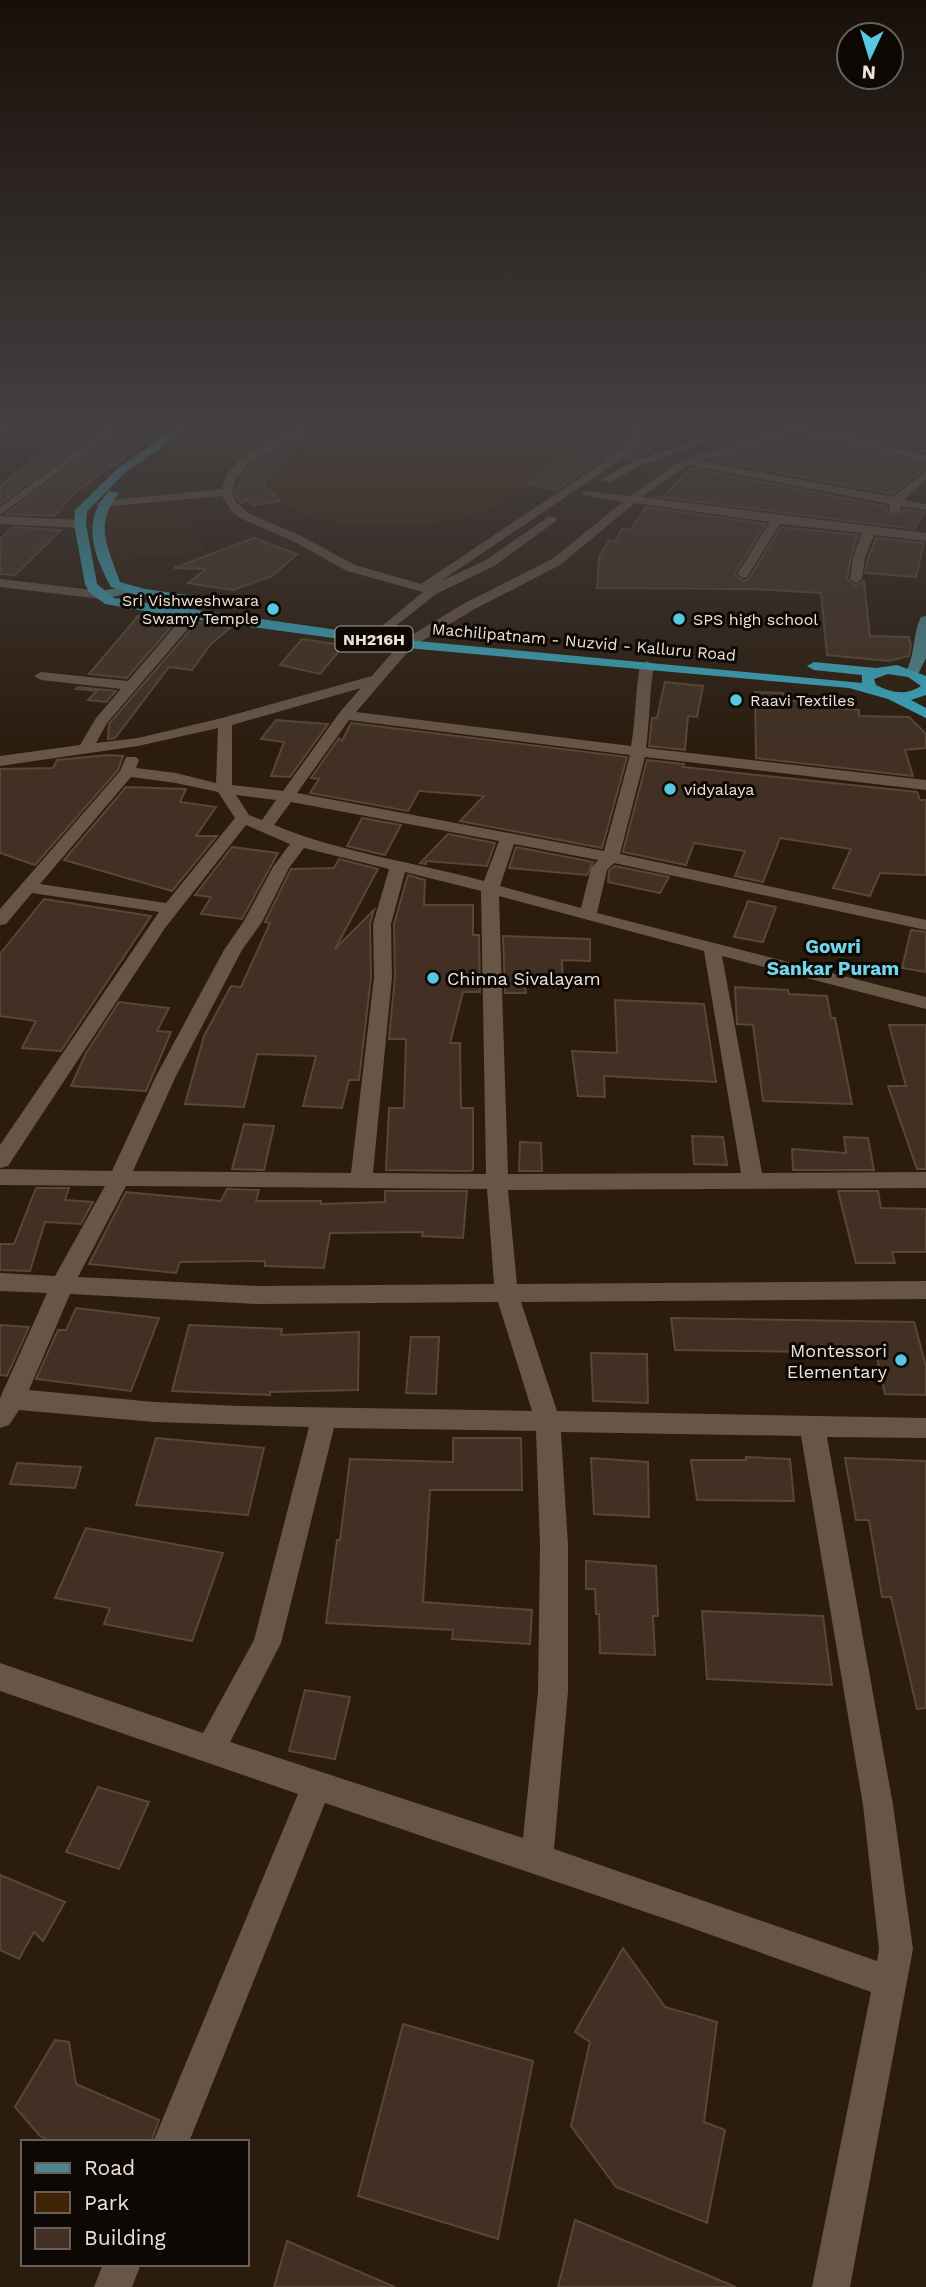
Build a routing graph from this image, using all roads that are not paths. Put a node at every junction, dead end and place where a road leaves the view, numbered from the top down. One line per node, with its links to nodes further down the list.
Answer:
1 (869, 531): 13 (street)
2 (81, 532): 16 (highway)
3 (98, 532): 15 (highway)
4 (281, 532): 5 (street)
5 (507, 532)
6 (534, 532): 21 (street)
7 (593, 532): 22 (street)
8 (770, 532): 12 (street)
9 (876, 532): 10 (street)
10 (896, 534): 11 (street)
11 (926, 537)
12 (743, 575)
13 (856, 579)
14 (0, 583): 16 (street)
15 (128, 590): 16 (main road); 17 (highway)
16 (101, 595): 18 (highway, Machilipatnam - Nuzvid - Kalluru Road / NH216H)
17 (248, 608)
18 (192, 615): 23 (highway, Machilipatnam - Nuzvid - Kalluru Road / NH216H); 29 (street)
19 (298, 615): 21 (highway, Machilipatnam - Nuzvid - Kalluru Road / NH216H)
20 (926, 620): 28 (main road)
21 (388, 628): 22 (highway, Machilipatnam - Nuzvid - Kalluru Road / NH216H)
22 (423, 634): 23 (street); 25 (highway, Machilipatnam - Nuzvid - Kalluru Road / NH216H)
23 (407, 643): 24 (highway, Machilipatnam - Nuzvid - Kalluru Road / NH216H); 27 (street)
24 (647, 665): 30 (highway, Machilipatnam - Nuzvid - Kalluru Road / NH216H); 36 (street)
25 (876, 672): 28 (highway, NH216H); 30 (highway)
26 (41, 676): 29 (street)
27 (377, 679): 32 (street); 33 (street)
28 (923, 681): 30 (highway, NH216H)
29 (133, 686): 35 (street)
30 (883, 693): 31 (highway, Machilipatnam - Nuzvid - Kalluru Road / NH216H)
31 (926, 714)
32 (345, 715): 36 (street); 41 (street)
33 (225, 722): 34 (street); 40 (street)
34 (138, 742): 35 (street); 38 (street)
35 (85, 750): 37 (street)
36 (639, 750): 39 (street); 46 (street)
37 (0, 761)
38 (127, 772): 40 (street); 48 (street)
39 (926, 785)
40 (224, 789): 41 (street); 42 (street)
41 (285, 796): 43 (street); 44 (street)
42 (243, 818): 43 (street); 51 (street)
43 (265, 827): 45 (street)
44 (508, 838): 46 (street); 49 (street)
45 (300, 842): 47 (street); 59 (street)
46 (611, 857): 52 (street); 54 (street)
47 (398, 866): 49 (street); 61 (street)
48 (27, 887): 50 (street); 51 (street)
49 (490, 889): 52 (street); 63 (street)
50 (7, 903): 53 (street)
51 (171, 909): 57 (street)
52 (588, 916): 55 (street)
53 (0, 920)
54 (926, 925)
55 (712, 947): 56 (street); 62 (street)
56 (926, 1003)
57 (0, 1161)
58 (0, 1177): 59 (street)
59 (119, 1179): 61 (street); 65 (street)
60 (926, 1180): 62 (street)
61 (361, 1181): 63 (street)
62 (753, 1181): 63 (street)
63 (496, 1182): 67 (street)
64 (0, 1282): 65 (street)
65 (62, 1285): 67 (street); 68 (street)
66 (926, 1290): 67 (street)
67 (506, 1292): 70 (street)
68 (6, 1408): 69 (street)
69 (324, 1417): 70 (street); 74 (street)
70 (548, 1421): 71 (street); 76 (street)
71 (812, 1426): 72 (street); 77 (street)
72 (926, 1428)
73 (0, 1677): 74 (street)
74 (210, 1750): 75 (street)
75 (317, 1785): 76 (street); 78 (street)
76 (537, 1858): 77 (street)
77 (890, 1982): 81 (street)
78 (172, 2140)
79 (121, 2266): 80 (street)
80 (113, 2287)
81 (831, 2287)

